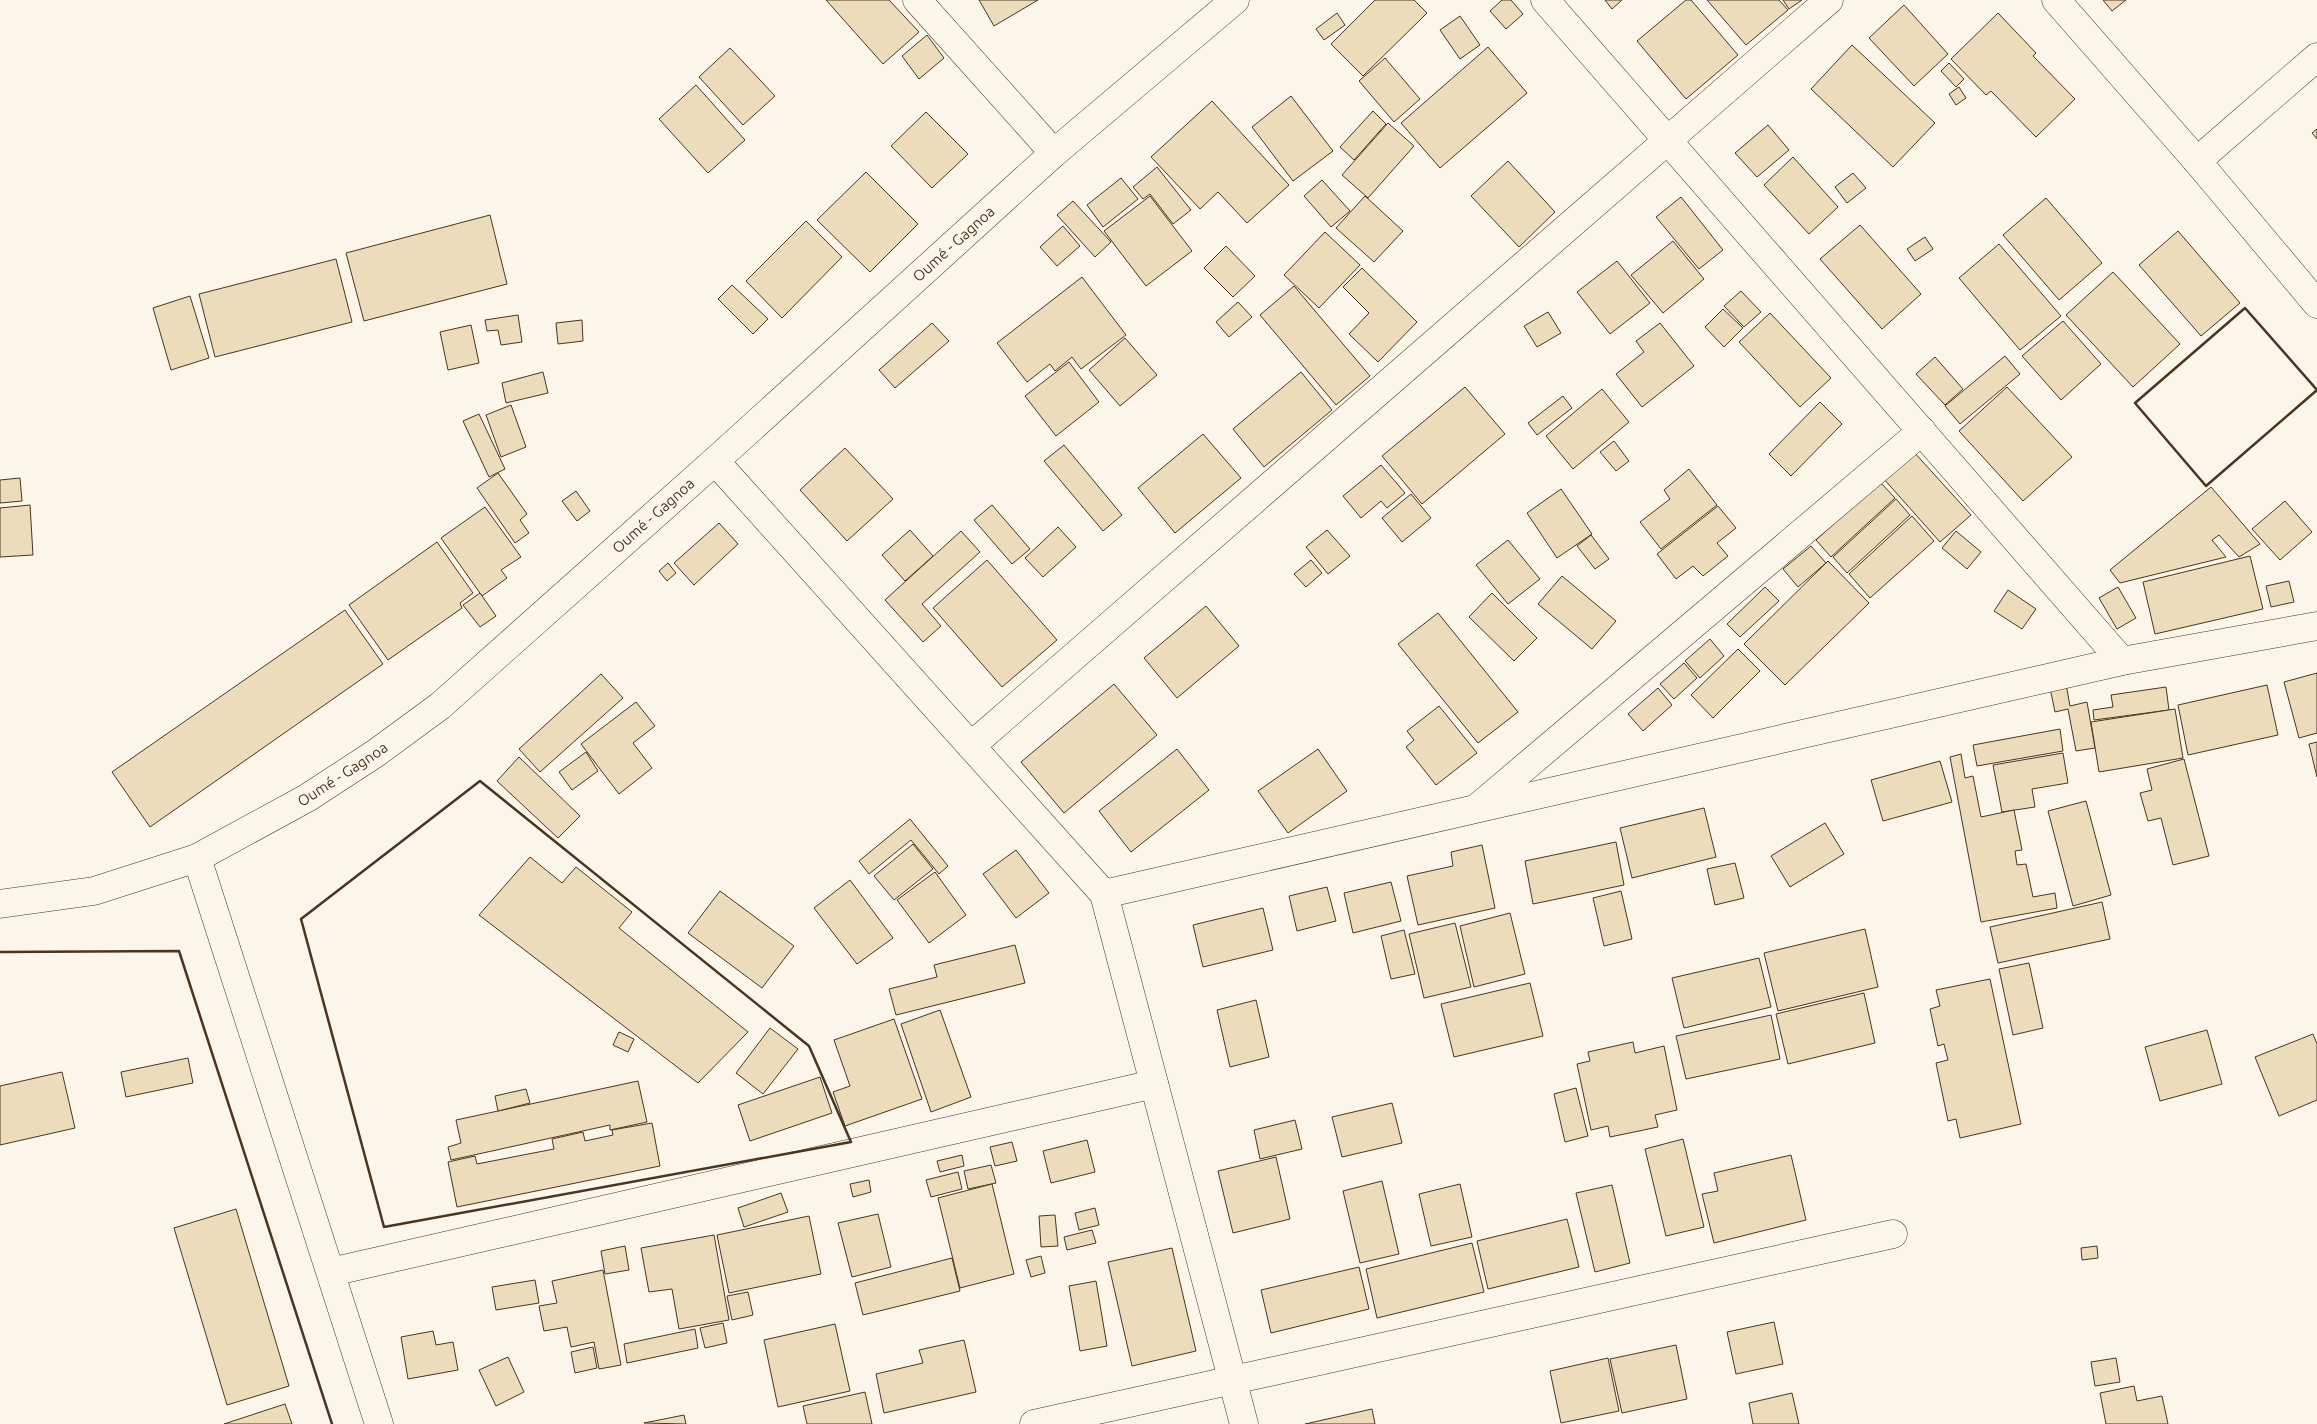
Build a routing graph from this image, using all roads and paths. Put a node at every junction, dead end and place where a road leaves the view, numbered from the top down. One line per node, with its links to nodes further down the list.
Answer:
1 (917, 0): 8 (street)
2 (1235, 0): 8 (street, Oumé - Gagnoa)
3 (1545, 0): 7 (street)
4 (1829, 0): 7 (street)
5 (2056, 0): 9 (street)
6 (2317, 57): 9 (street)
7 (1668, 140): 11 (street); 15 (street)
8 (1054, 153): 12 (street, Oumé - Gagnoa)
9 (2197, 162): 10 (street)
10 (2317, 304)
11 (1922, 431): 14 (street); 16 (street)
12 (715, 461): 15 (street); 17 (street, Oumé - Gagnoa)
13 (2316, 624): 14 (street)
14 (2122, 661): 16 (street)
15 (971, 746): 18 (street)
16 (1474, 810): 18 (street)
17 (197, 858): 19 (street, Oumé - Gagnoa); 22 (street)
18 (1104, 894): 20 (street)
19 (0, 904)
20 (1154, 1084): 22 (street); 23 (street)
21 (1893, 1234): 23 (street)
22 (331, 1272): 24 (street)
23 (1232, 1380): 25 (street); 26 (street)
24 (379, 1424)
25 (1034, 1424)
26 (1244, 1424)

